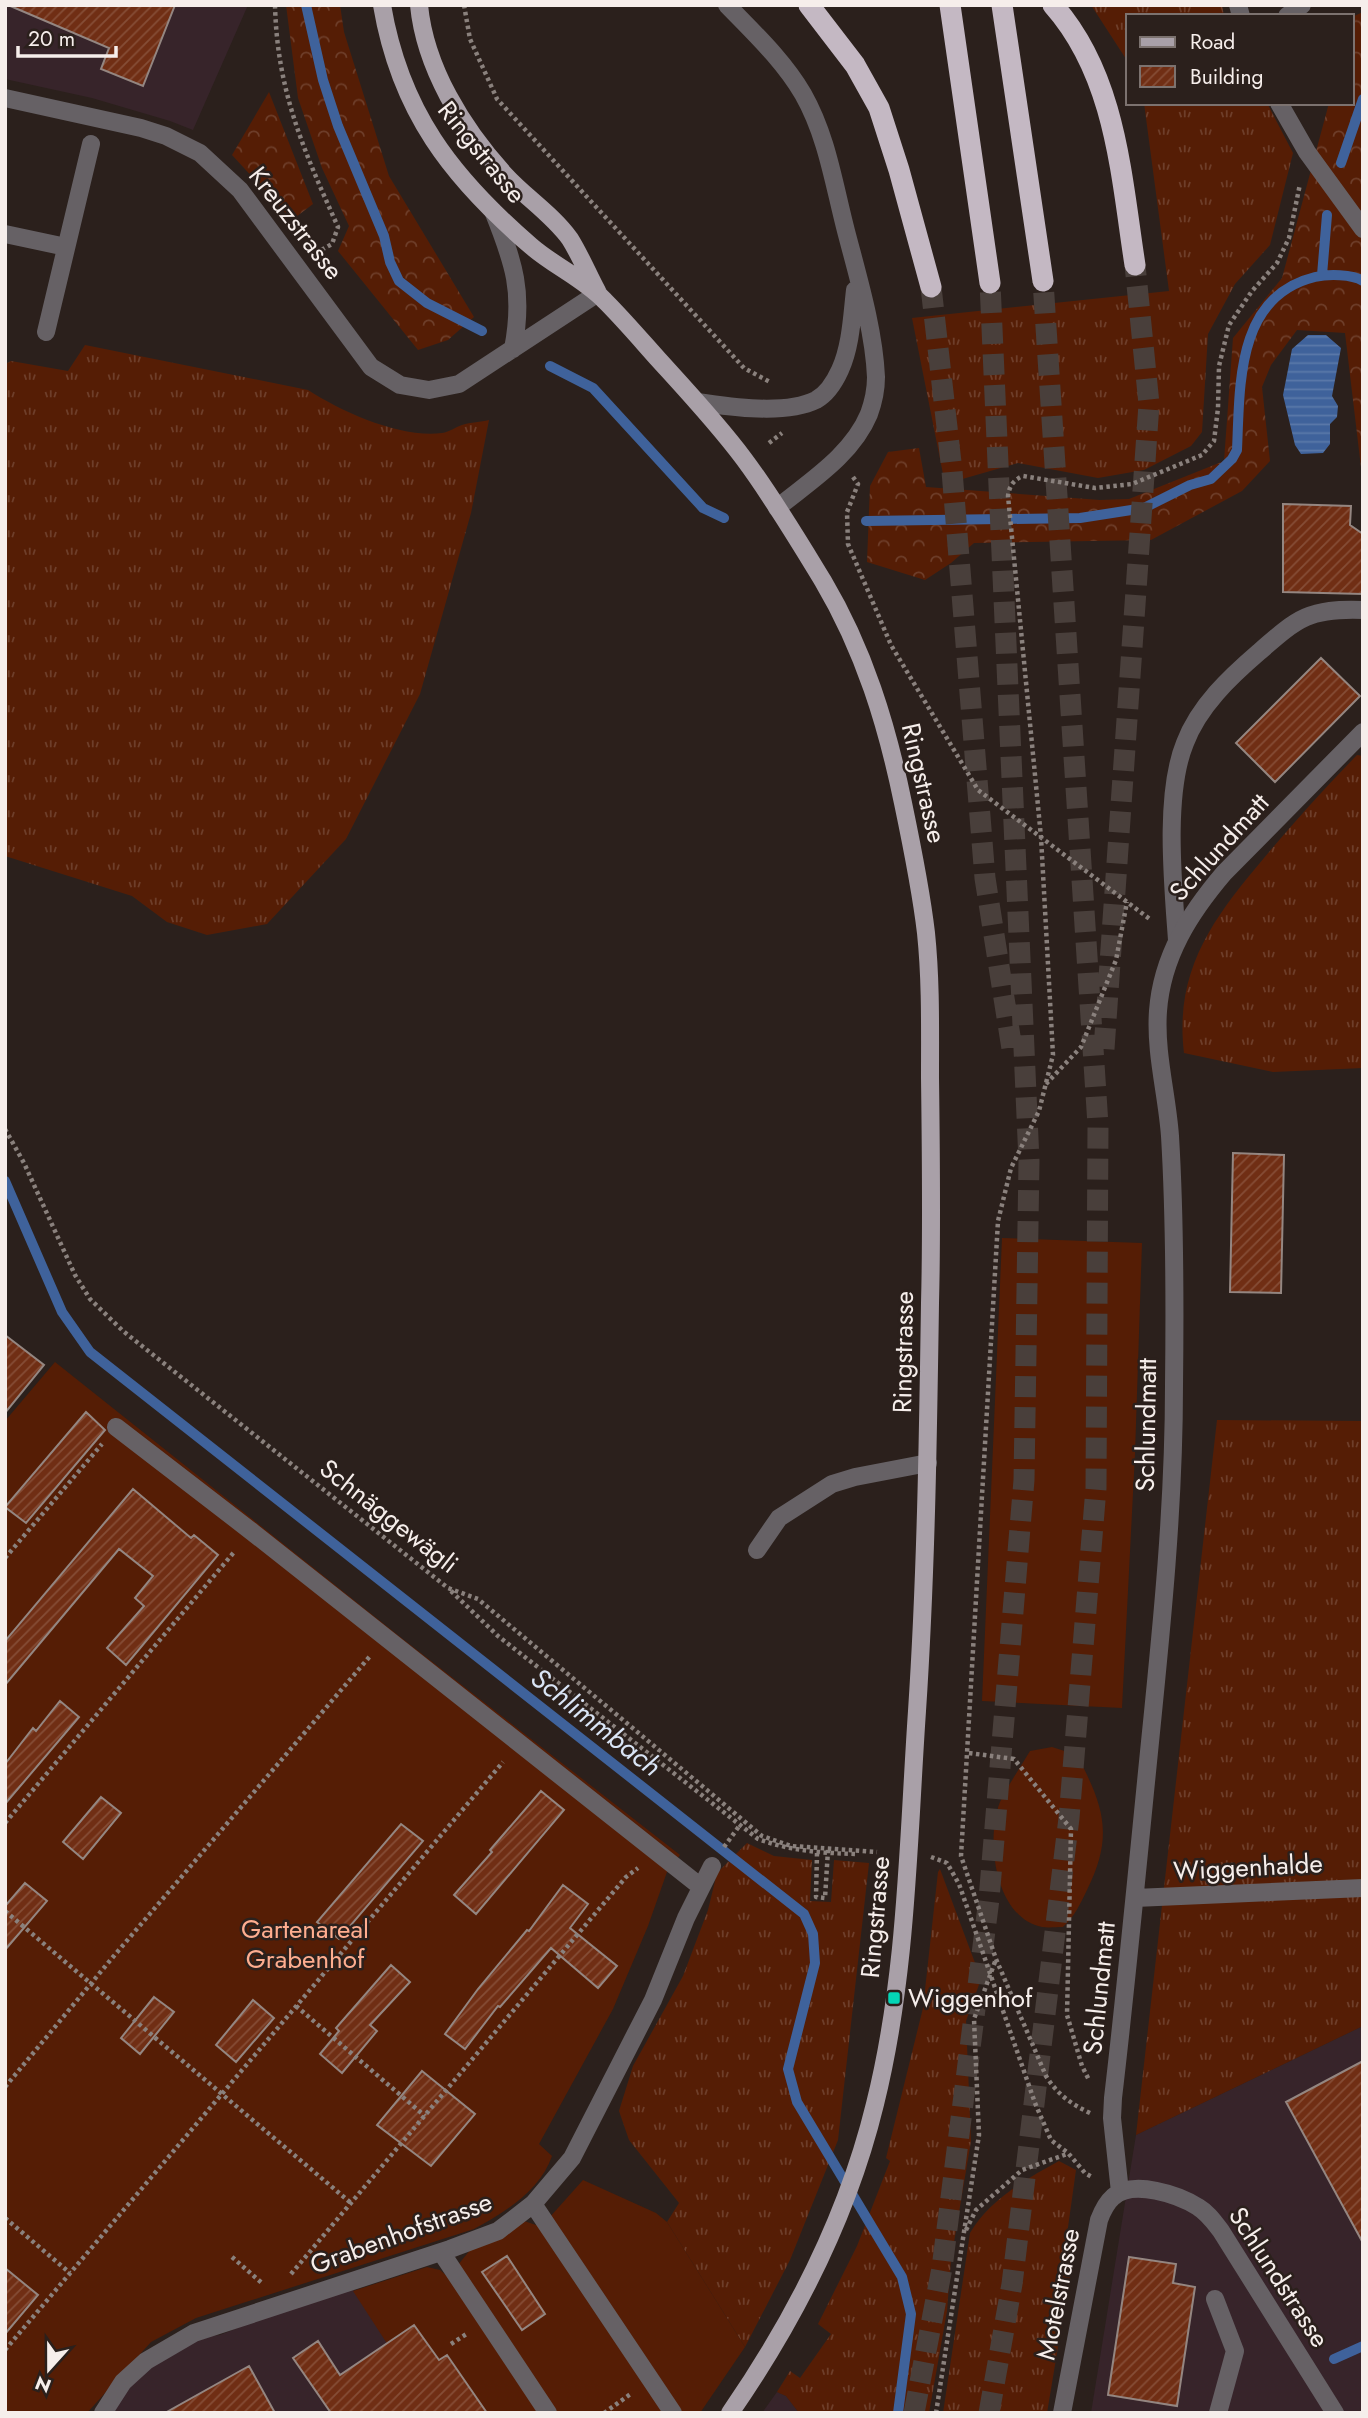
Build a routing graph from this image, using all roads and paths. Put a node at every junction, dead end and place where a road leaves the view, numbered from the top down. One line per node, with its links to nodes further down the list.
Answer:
1 (275, 5): 18 (path)
2 (383, 5): 14 (main road, Ringstrasse)
3 (419, 5): 24 (main road, Ringstrasse)
4 (464, 5): 27 (path)
5 (727, 5): 20 (street)
6 (810, 5): 23 (highway)
7 (950, 5): 22 (highway)
8 (1002, 5): 21 (highway)
9 (1053, 5): 19 (highway)
10 (5, 98): 18 (street, Kreuzstrasse)
11 (1280, 105): 13 (street)
12 (92, 144): 17 (street)
13 (1307, 152): 15 (street); 33 (path)
14 (493, 211): 24 (main road, Ringstrasse); 26 (street)
15 (1363, 229)
16 (5, 234): 17 (street)
17 (66, 247): 25 (street)
18 (297, 264): 26 (street, Kreuzstrasse)
19 (1135, 265)
20 (857, 276): 28 (street); 30 (street)
21 (1043, 281)
22 (990, 283)
23 (931, 287)
24 (598, 293): 26 (street, Kreuzstrasse); 28 (main road, Ringstrasse)
25 (46, 332)
26 (513, 349)
27 (778, 383)
28 (697, 402): 30 (main road, Ringstrasse)
29 (858, 484): 33 (path)
30 (778, 510): 39 (main road, Ringstrasse)
31 (1363, 610): 35 (street)
32 (1363, 732): 35 (street, Schlundmatt)
33 (1041, 837): 34 (path); 36 (path)
34 (1127, 902): 35 (path); 36 (path)
35 (1177, 940): 57 (street, Schlundmatt)
36 (1046, 1085): 46 (path)
37 (5, 1129): 43 (path, Schnäggewägli)
38 (116, 1427): 40 (street); 42 (path)
39 (928, 1463): 41 (street); 84 (main road, Ringstrasse)
40 (251, 1531): 44 (street); 48 (path)
41 (757, 1550)
42 (5, 1558)
43 (448, 1588): 47 (path, Schnäggewägli); 52 (path)
44 (385, 1638): 45 (street); 60 (path)
45 (519, 1742): 51 (street); 61 (path)
46 (969, 1753): 59 (path); 62 (path)
47 (743, 1822): 49 (path); 50 (path, Schnäggewägli)
48 (5, 1823)
49 (728, 1841)
50 (828, 1849): 52 (path); 52 (path, Schnäggewägli)
51 (658, 1852): 55 (street); 66 (path)
52 (817, 1853)
53 (926, 1856): 71 (path)
54 (712, 1866): 55 (street, Grabenhofstrasse)
55 (701, 1887): 69 (street, Grabenhofstrasse)
56 (1363, 1888): 57 (street, Wiggenhalde)
57 (1135, 1898): 67 (street, Schlundmatt)
58 (5, 1911): 60 (path)
59 (996, 1959): 65 (path); 71 (path)
60 (90, 1985): 63 (path); 64 (path)
61 (296, 2006): 64 (path); 66 (path)
62 (1091, 2084)
63 (5, 2087)
64 (222, 2094): 68 (path); 74 (path)
65 (1090, 2113)
66 (425, 2116): 68 (path)
67 (1120, 2192): 86 (street, Motelstrasse); 88 (street, Schlundstrasse)
68 (351, 2203): 75 (path)
69 (533, 2204): 72 (street, Grabenhofstrasse); 79 (street)
70 (5, 2218): 74 (path)
71 (964, 2233): 85 (path)
72 (442, 2252): 80 (street, Grabenhofstrasse); 81 (street)
73 (232, 2257): 76 (path)
74 (70, 2273): 78 (path)
75 (285, 2281)
76 (265, 2286)
77 (1215, 2299): 87 (street)
78 (5, 2350)
79 (651, 2379): 82 (path); 83 (street)
80 (103, 2413)
81 (548, 2413)
82 (604, 2413)
83 (673, 2413)
84 (730, 2413)
85 (936, 2413)
86 (1062, 2413)
87 (1218, 2413)
88 (1335, 2413)

